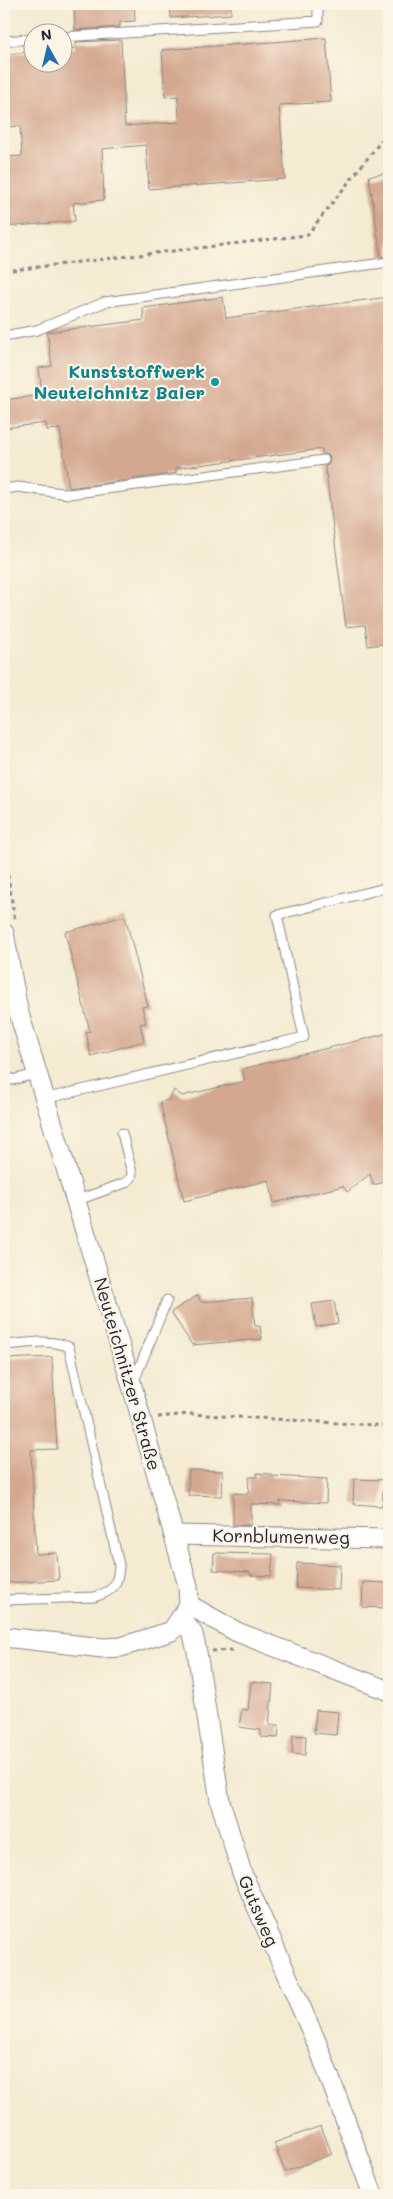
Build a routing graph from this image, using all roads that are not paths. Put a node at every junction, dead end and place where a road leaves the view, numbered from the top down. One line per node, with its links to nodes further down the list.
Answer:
1 (318, 4): 2 (lane)
2 (72, 37)
3 (22, 40): 4 (lane)
4 (4, 41)
5 (389, 262): 6 (lane)
6 (4, 336)
7 (324, 460): 8 (lane)
8 (4, 489)
9 (389, 887): 13 (lane)
10 (4, 933): 12 (street, Neuteichnitzer Straße)
11 (4, 1073): 12 (lane)
12 (36, 1074): 13 (street, Neuteichnitzer Straße)
13 (44, 1099): 15 (street, Neuteichnitzer Straße)
14 (122, 1134): 15 (lane)
15 (75, 1201): 18 (street, Neuteichnitzer Straße)
16 (167, 1300): 18 (lane)
17 (4, 1345): 21 (lane)
18 (132, 1386): 19 (street, Neuteichnitzer Straße)
19 (174, 1535): 20 (street, Kornblumenweg); 22 (street, Neuteichnitzer Straße)
20 (389, 1539)
21 (4, 1600)
22 (185, 1611): 23 (street); 24 (street); 25 (street, Gutsweg)
23 (4, 1637)
24 (389, 1691)
25 (373, 2195)

